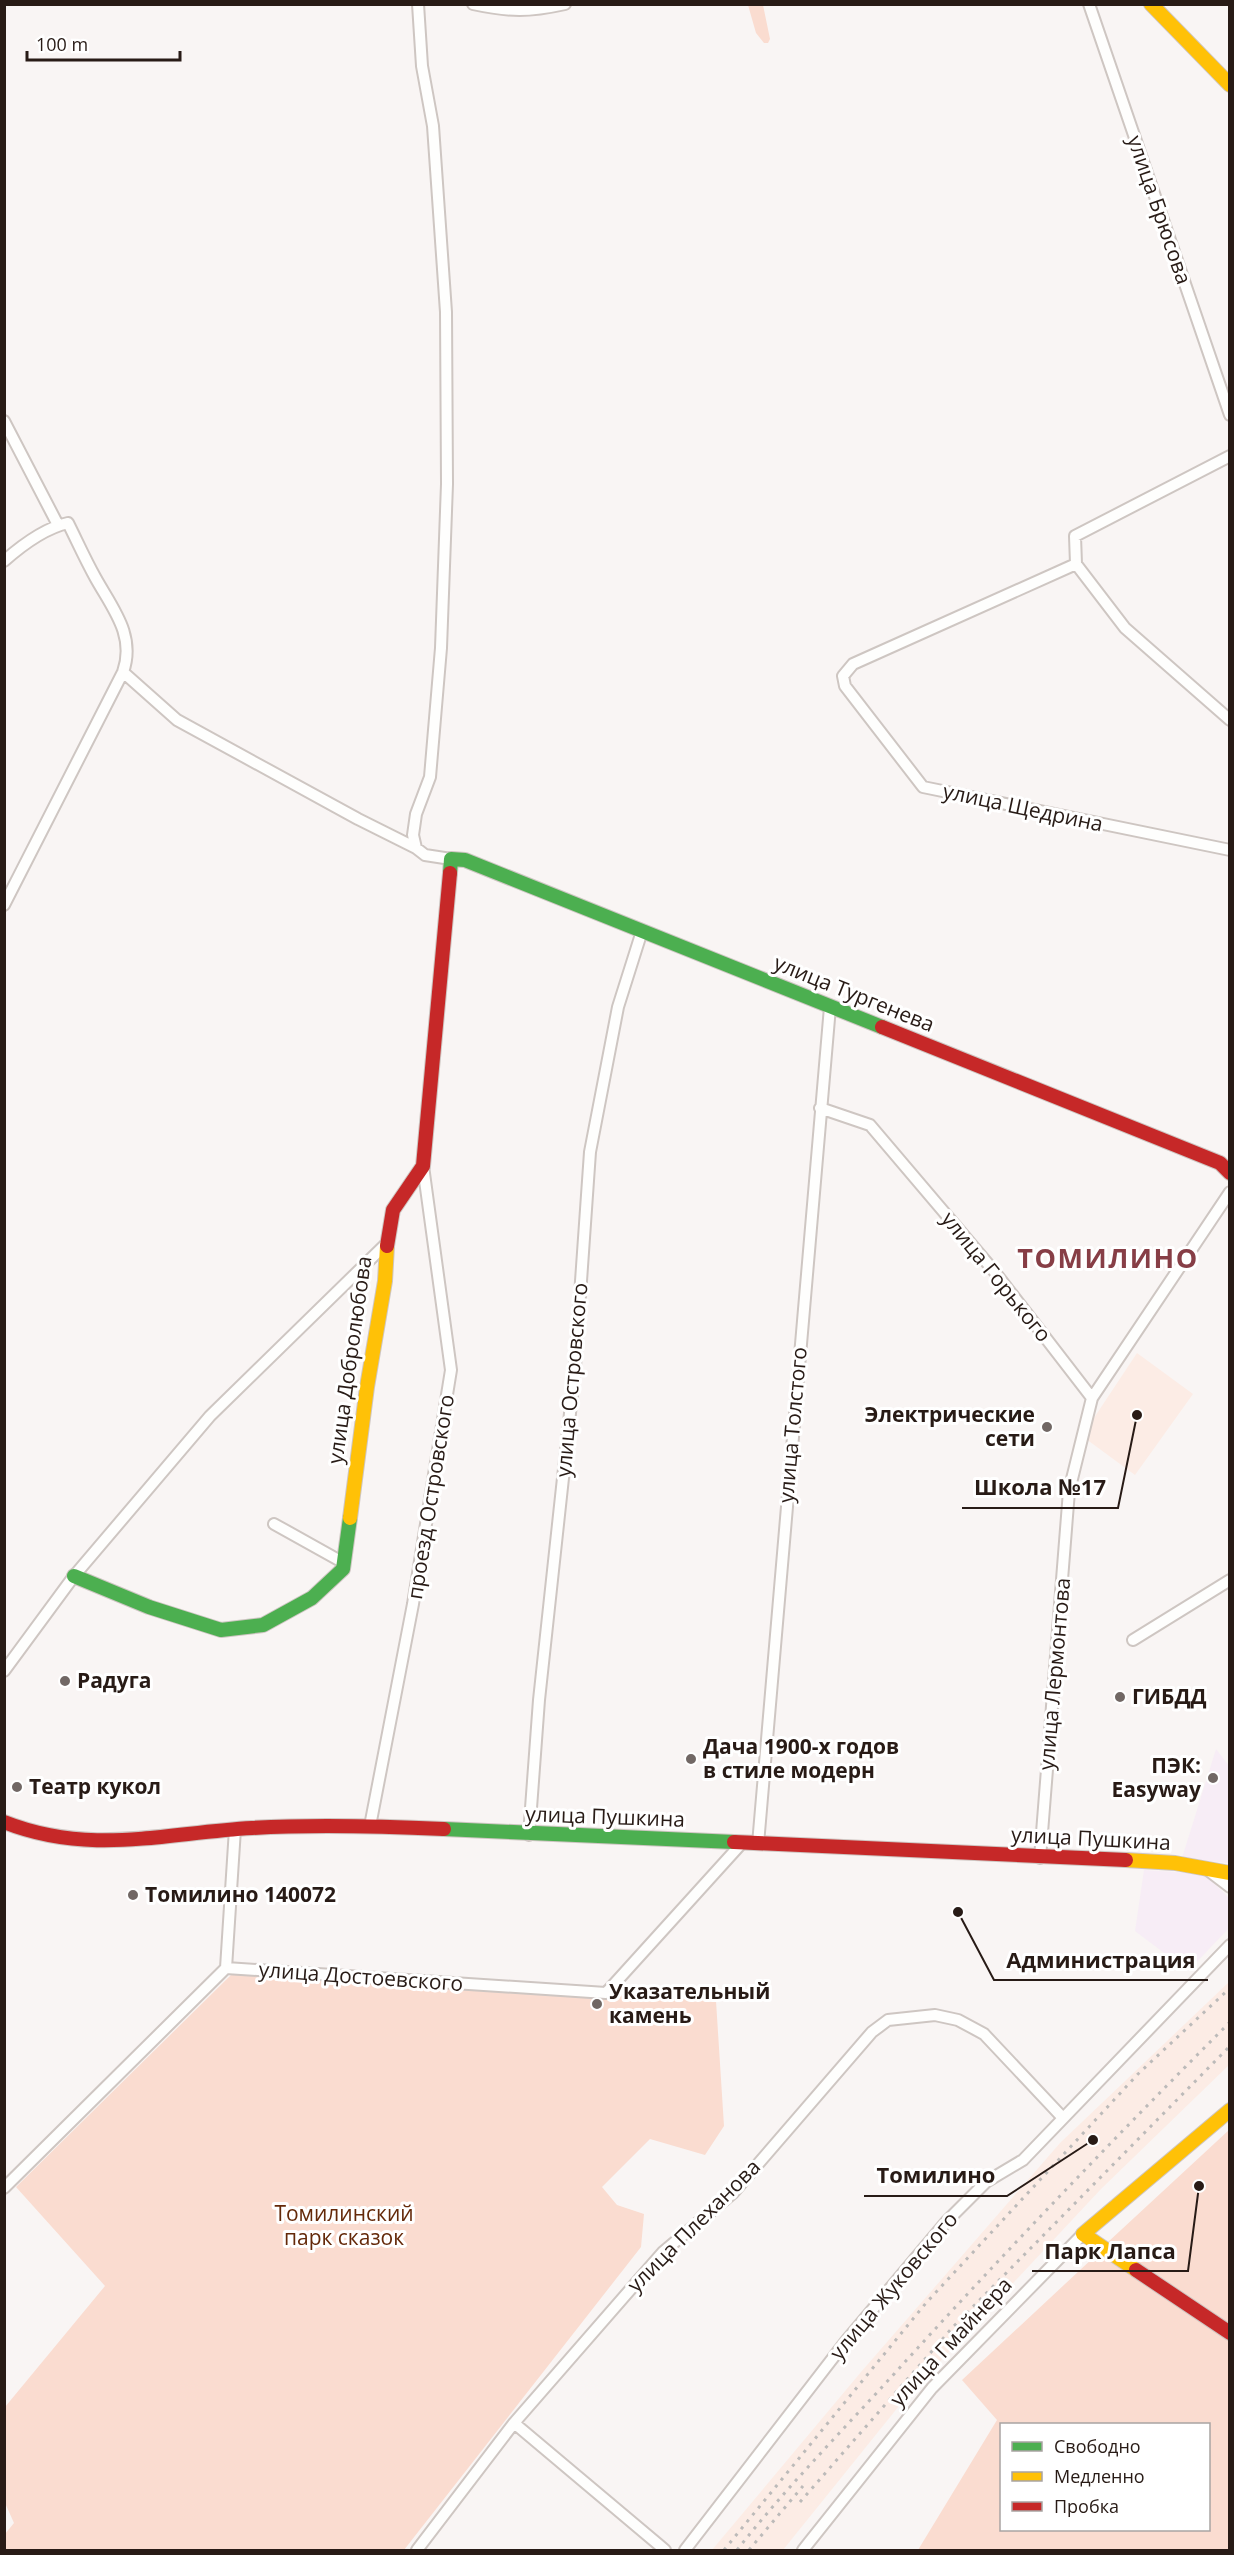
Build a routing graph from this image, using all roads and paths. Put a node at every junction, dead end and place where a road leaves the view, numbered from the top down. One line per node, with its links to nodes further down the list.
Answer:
1 (418, 4): 15 (street)
2 (473, 4): 3 (street)
3 (565, 4)
4 (1089, 4): 7 (street, улица Брюсова)
5 (1151, 4): 6 (street)
6 (1230, 85)
7 (1230, 415)
8 (4, 421): 10 (street)
9 (1230, 456): 12 (street)
10 (63, 524): 11 (street); 13 (street)
11 (4, 561)
12 (1076, 564): 14 (street); 16 (street, улица Щедрина)
13 (123, 672): 15 (street); 18 (street)
14 (1230, 720)
15 (416, 848): 17 (street)
16 (1230, 850)
17 (456, 860): 19 (street, улица Тургенева); 22 (street)
18 (4, 905)
19 (642, 930): 20 (street, улица Тургенева); 36 (street, улица Островского)
20 (830, 1006): 21 (street, улица Толстого); 23 (street, улица Тургенева)
21 (820, 1108): 26 (street, улица Горького); 38 (street, улица Толстого)
22 (423, 1166): 25 (street); 34 (street, проезд Островского)
23 (1230, 1173)
24 (1230, 1192): 26 (street)
25 (387, 1243): 28 (street, улица Добролюбова); 29 (street, улица Добролюбова)
26 (1092, 1398): 39 (street, улица Лермонтова)
27 (274, 1524): 28 (street)
28 (344, 1563): 29 (street)
29 (74, 1576): 32 (street, улица Добролюбова)
30 (1230, 1580): 31 (street)
31 (1132, 1640)
32 (4, 1671)
33 (4, 1822): 35 (street, улица Пушкина)
34 (370, 1826): 35 (street, улица Пушкина); 36 (street, улица Пушкина)
35 (235, 1828): 44 (street)
36 (529, 1835): 37 (street, улица Пушкина)
37 (741, 1844): 38 (street, улица Пушкина); 44 (street, улица Достоевского)
38 (758, 1844): 39 (street, улица Пушкина)
39 (1040, 1858): 40 (street, улица Пушкина)
40 (1207, 1869): 41 (street, улица Пушкина); 42 (street)
41 (1230, 1873)
42 (1230, 1887)
43 (1230, 1945): 46 (street, улица Жуковского)
44 (226, 1968): 47 (street)
45 (1230, 2110): 48 (street, улица Гмайнера)
46 (1063, 2118): 50 (street, улица Плеханова); 53 (street, улица Жуковского)
47 (4, 2188)
48 (1083, 2234): 49 (street); 54 (street, улица Гмайнера)
49 (1230, 2332)
50 (514, 2423): 51 (street, улица Плеханова); 52 (street)
51 (417, 2550)
52 (665, 2550)
53 (686, 2550)
54 (803, 2550)

